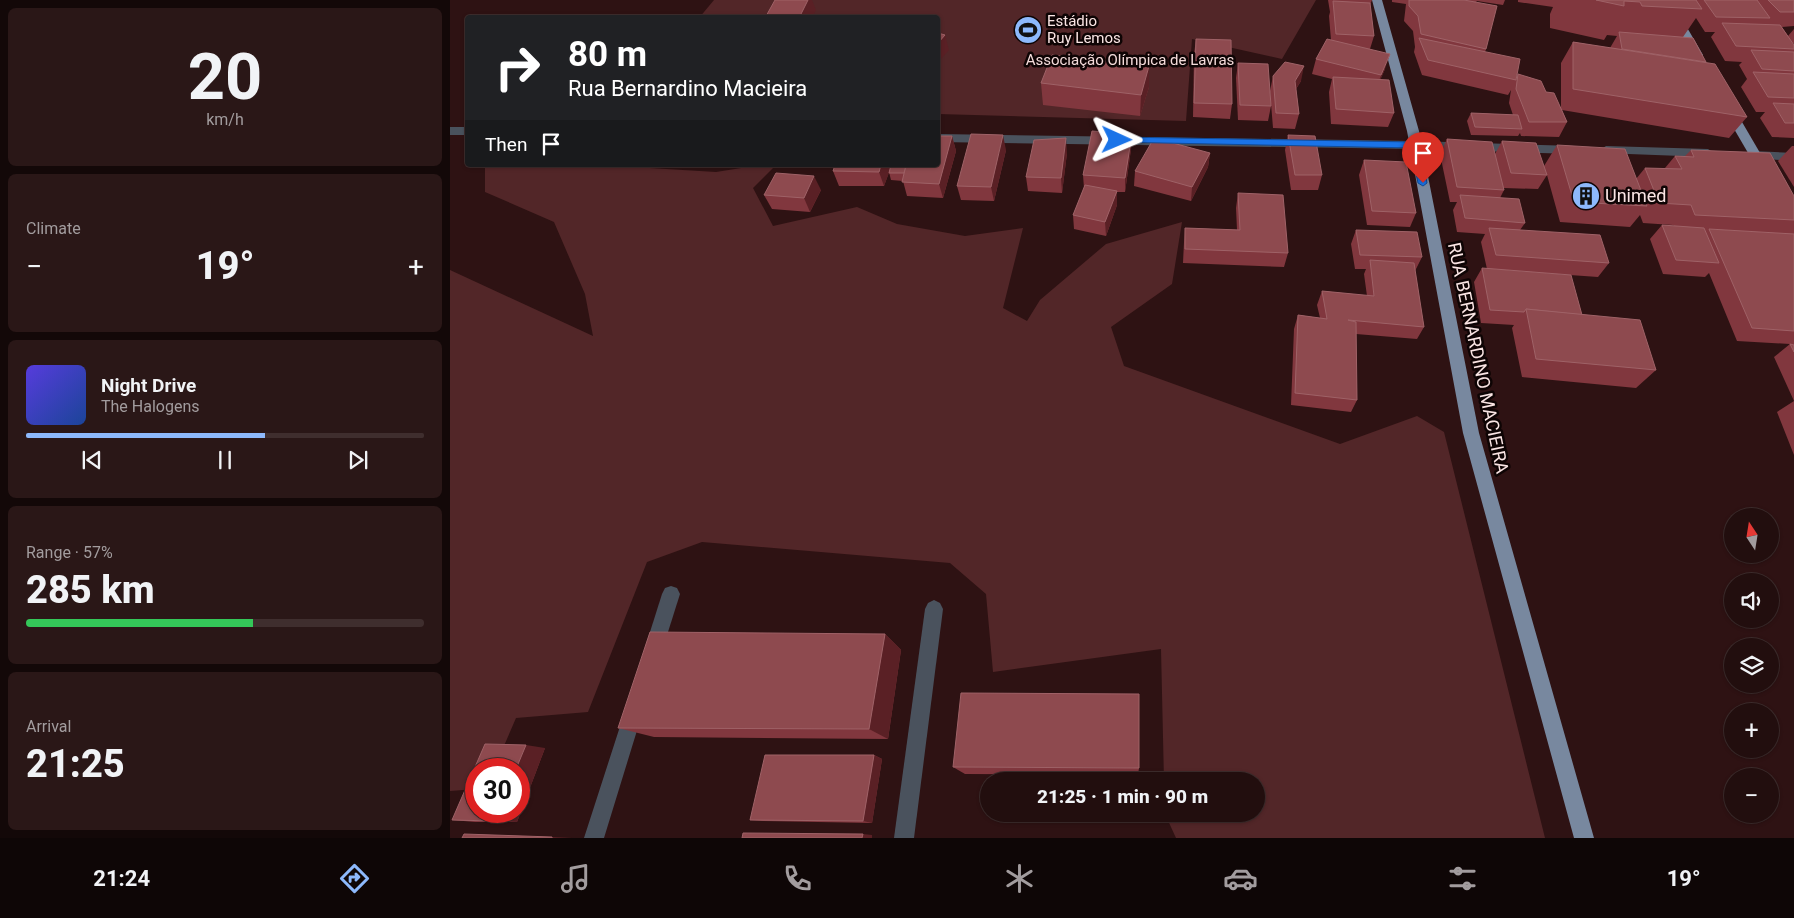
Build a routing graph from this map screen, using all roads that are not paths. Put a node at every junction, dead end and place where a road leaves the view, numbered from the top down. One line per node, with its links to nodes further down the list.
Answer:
1 (1377, 0): 8 (main road, RUA BERNARDINO MACIEIRA)
2 (1666, 0): 3 (main road)
3 (1704, 67)
4 (1724, 101): 10 (main road)
5 (450, 131): 6 (street)
6 (465, 131)
7 (940, 138): 8 (street)
8 (1415, 145): 9 (street); 19 (main road, RUA BERNARDINO MACIEIRA)
9 (1725, 154)
10 (1750, 155): 11 (street); 12 (main road)
11 (1794, 157)
12 (1770, 180)
13 (672, 594): 15 (street)
14 (934, 610): 18 (street)
15 (648, 669)
16 (639, 697): 17 (street)
17 (594, 838)
18 (904, 838)
19 (1584, 838)

